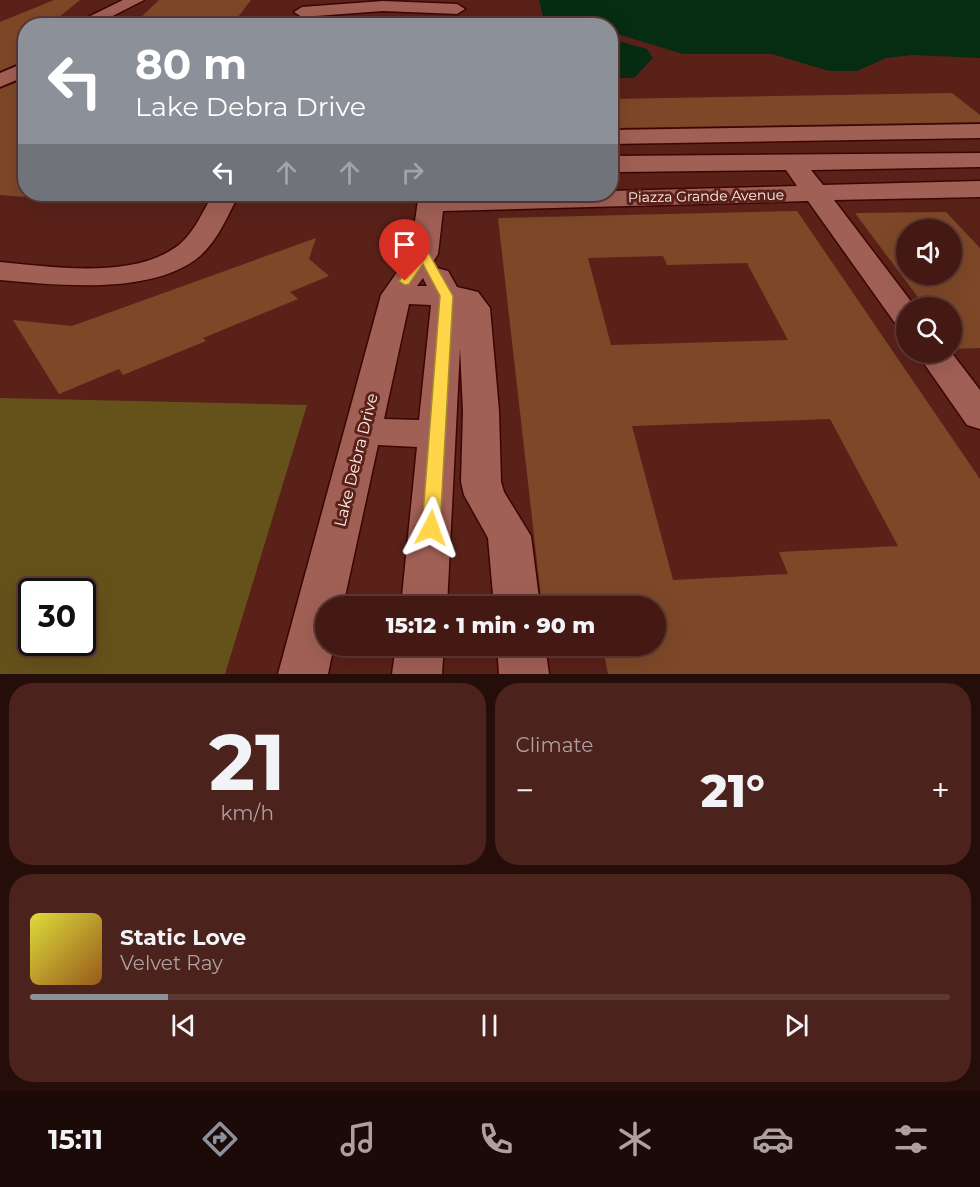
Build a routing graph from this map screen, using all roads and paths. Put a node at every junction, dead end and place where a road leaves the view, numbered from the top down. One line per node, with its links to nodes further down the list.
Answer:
1 (136, 0): 7 (street)
2 (410, 0): 3 (street)
3 (431, 0)
4 (384, 3): 5 (street); 6 (street)
5 (458, 11)
6 (302, 13)
7 (96, 18)
8 (18, 72): 9 (street)
9 (0, 81)
10 (980, 131): 11 (street)
11 (618, 137)
12 (980, 160): 13 (street)
13 (793, 163): 14 (street); 16 (street)
14 (618, 164)
15 (970, 189): 16 (street, Piazza Grande Avenue); 20 (street)
16 (814, 193): 17 (street, Piazza Grande Avenue); 25 (street)
17 (618, 196)
18 (222, 201): 22 (street)
19 (432, 201): 21 (street, Lake Debra Drive)
20 (980, 209)
21 (424, 254): 23 (street, Lake Debra Drive); 24 (street)
22 (0, 271)
23 (396, 295): 24 (street); 28 (street, Lake Debra Drive)
24 (447, 296): 29 (street); 31 (street)
25 (896, 303)
26 (941, 363): 27 (street)
27 (980, 416)
28 (363, 431): 29 (street); 34 (street, Lake Debra Drive)
29 (438, 434): 30 (street)
30 (425, 596)
31 (516, 596)
32 (419, 656): 35 (street)
33 (522, 656): 36 (street)
34 (303, 674)
35 (417, 674)
36 (524, 674)

